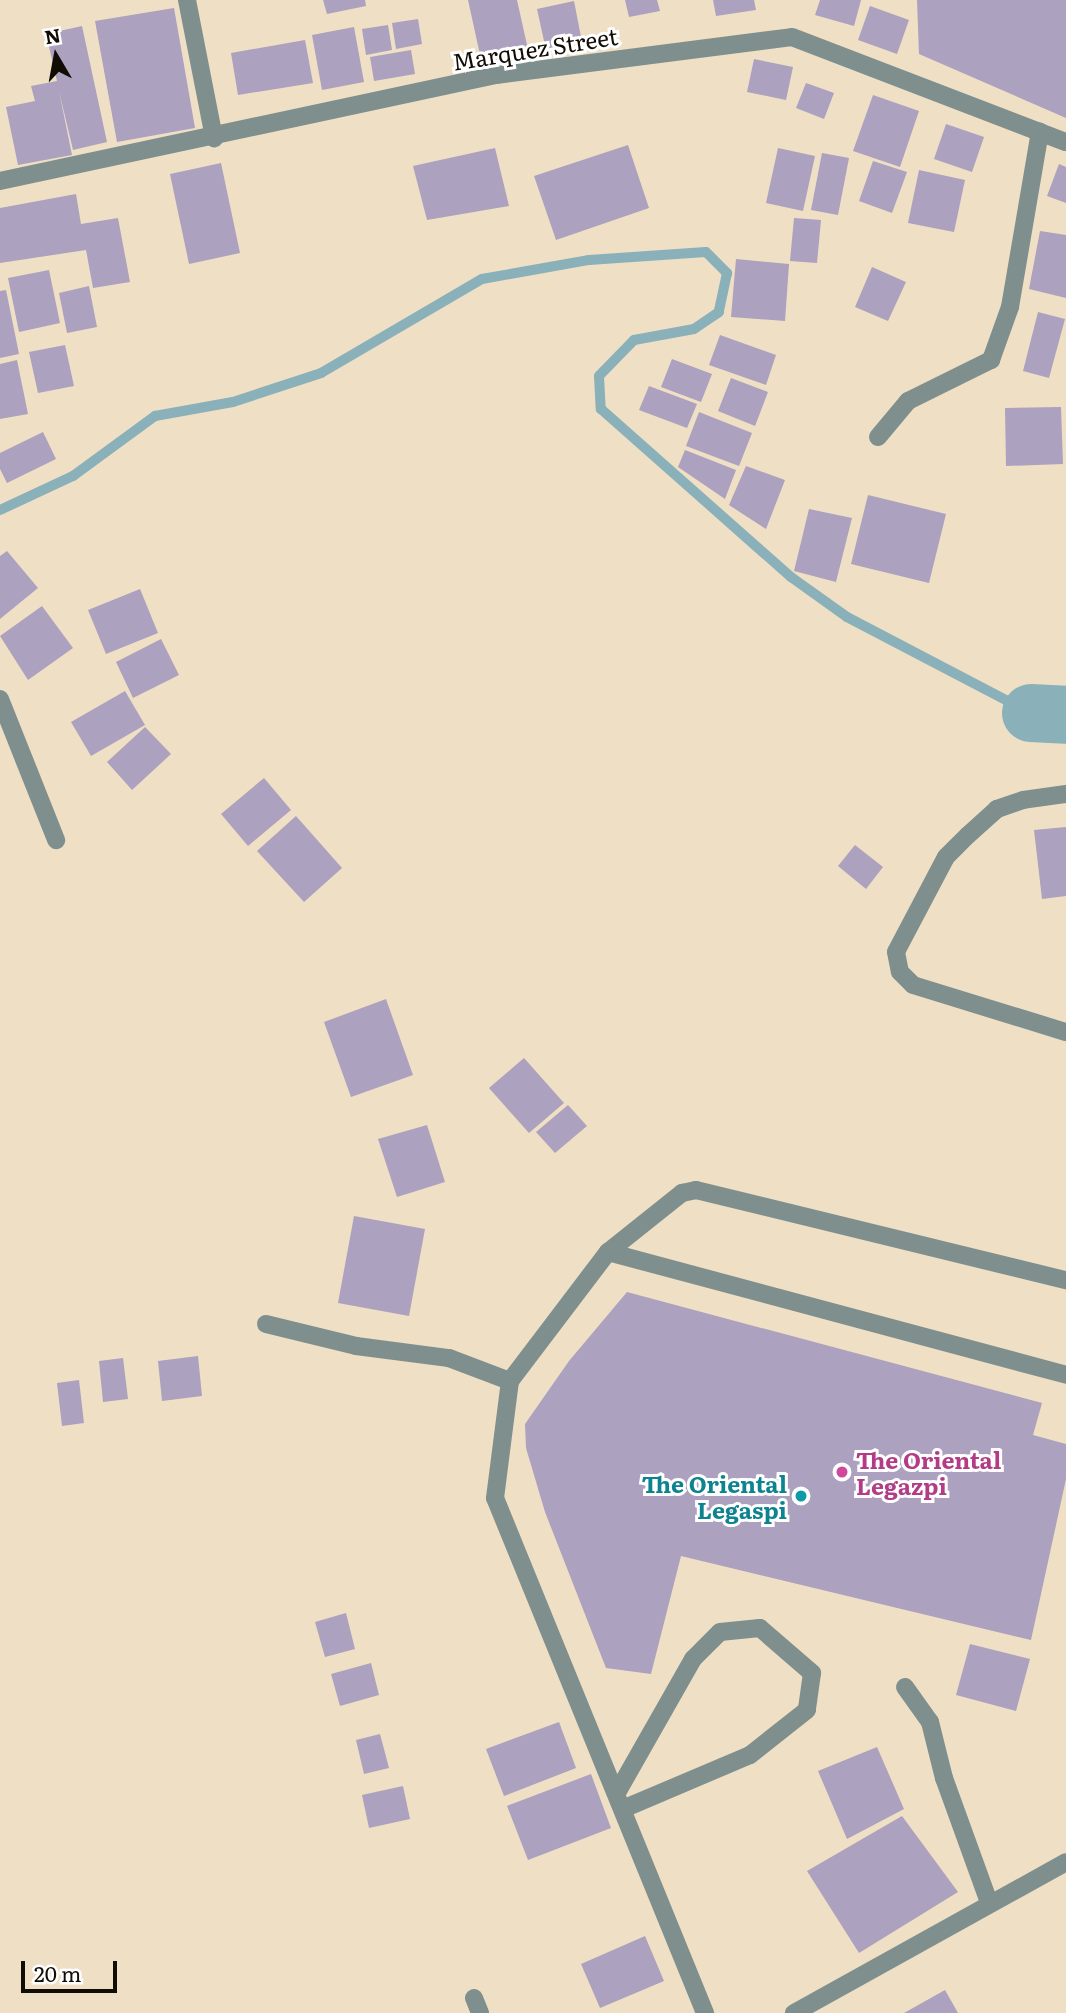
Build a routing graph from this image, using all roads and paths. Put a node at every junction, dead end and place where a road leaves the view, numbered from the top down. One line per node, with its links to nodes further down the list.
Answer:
1 (187, 0): 3 (street)
2 (1040, 132): 3 (street, Marquez Street); 4 (street, Marquez Street); 6 (street)
3 (214, 138): 5 (street, Marquez Street)
4 (1066, 142)
5 (0, 181)
6 (878, 437)
7 (0, 699): 9 (street)
8 (1066, 794): 10 (street)
9 (56, 840)
10 (1066, 1032)
11 (608, 1252): 12 (street); 14 (street); 15 (street)
12 (1066, 1280)
13 (266, 1324): 15 (street)
14 (1066, 1375)
15 (510, 1381): 17 (street)
16 (905, 1687): 19 (street)
17 (621, 1799): 17 (street); 20 (street)
18 (1066, 1862): 19 (street)
19 (989, 1902): 21 (street)
20 (705, 2013)
21 (794, 2013)

